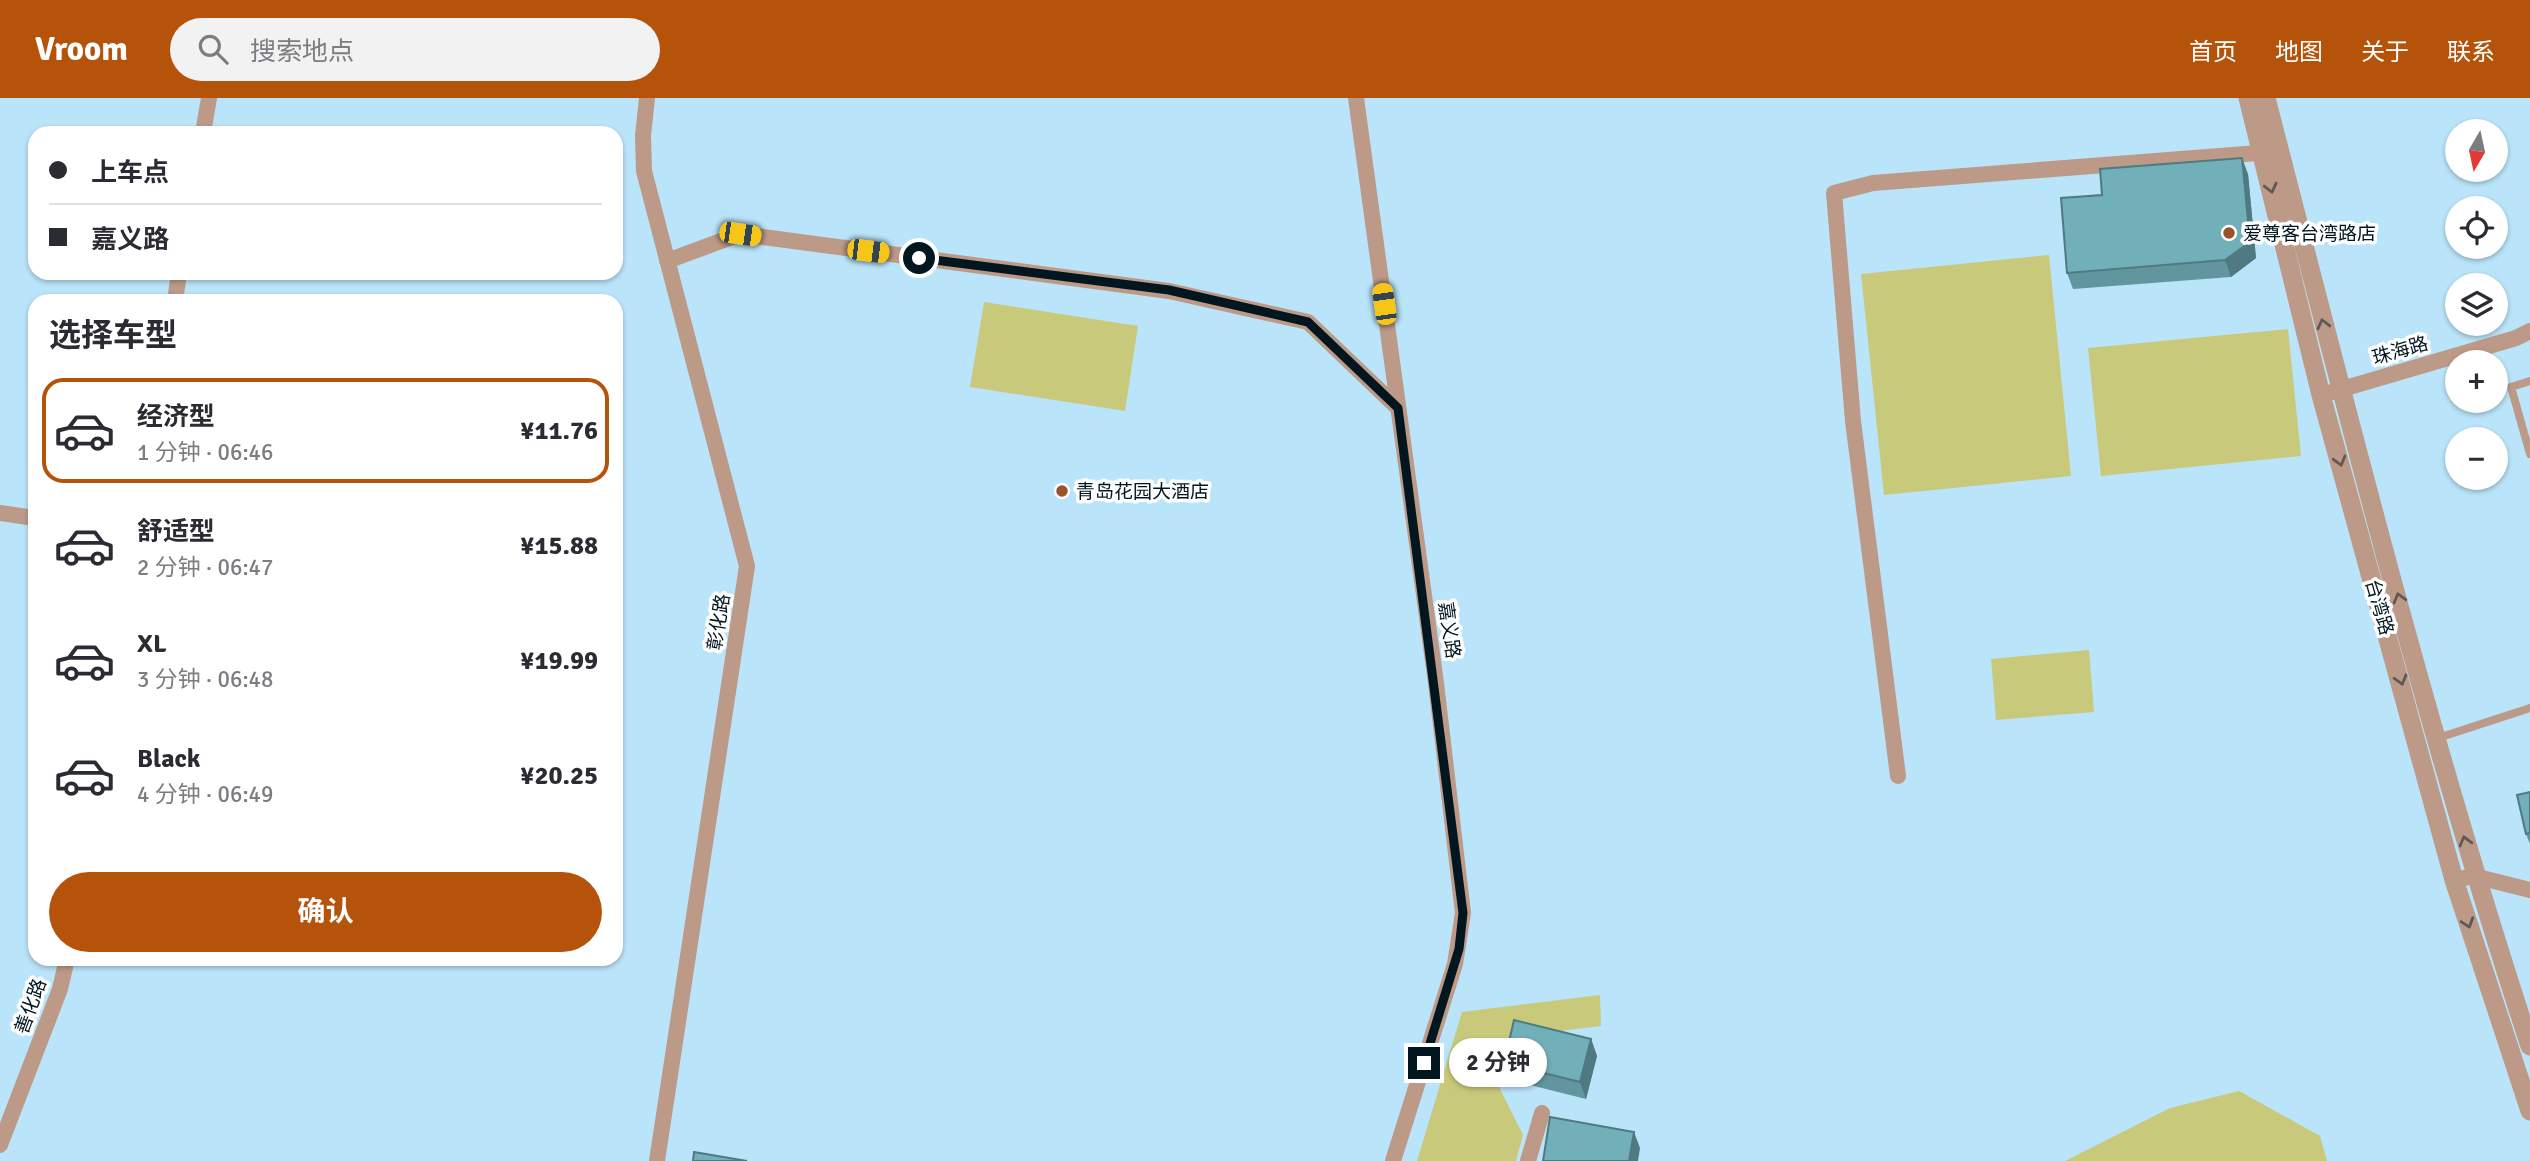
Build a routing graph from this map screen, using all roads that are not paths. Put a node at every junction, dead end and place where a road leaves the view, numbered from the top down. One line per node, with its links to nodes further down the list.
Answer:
1 (209, 98): 6 (street)
2 (648, 98): 8 (street, 彰化路)
3 (1356, 98): 12 (street, 嘉义路)
4 (2248, 98): 7 (street, 台湾路)
5 (2266, 98): 7 (street, 台湾路)
6 (204, 126)
7 (2271, 152): 11 (street, 台湾路); 19 (street)
8 (667, 261): 12 (street); 28 (street, 彰化路)
9 (2530, 331): 11 (street, 珠海路)
10 (2530, 381): 13 (lane)
11 (2331, 393): 17 (street, 台湾路, one-way to 11); 18 (street, 台湾路, one-way to 18)
12 (1398, 408): 29 (street, 嘉义路)
13 (2530, 454)
14 (0, 513): 15 (street)
15 (28, 517)
16 (2530, 708): 17 (lane)
17 (2438, 738): 18 (lane); 20 (street, 台湾路, one-way to 17)
18 (2419, 744): 21 (street, 台湾路)
19 (1898, 776)
20 (2474, 876): 21 (street); 22 (street); 24 (street, 台湾路)
21 (2454, 880): 25 (street, 台湾路, one-way to 25)
22 (2530, 890)
23 (65, 966): 27 (street, 善化路)
24 (2530, 1046)
25 (2530, 1111)
26 (1542, 1113): 30 (street)
27 (0, 1145)
28 (657, 1161)
29 (1393, 1161)
30 (1528, 1161)

